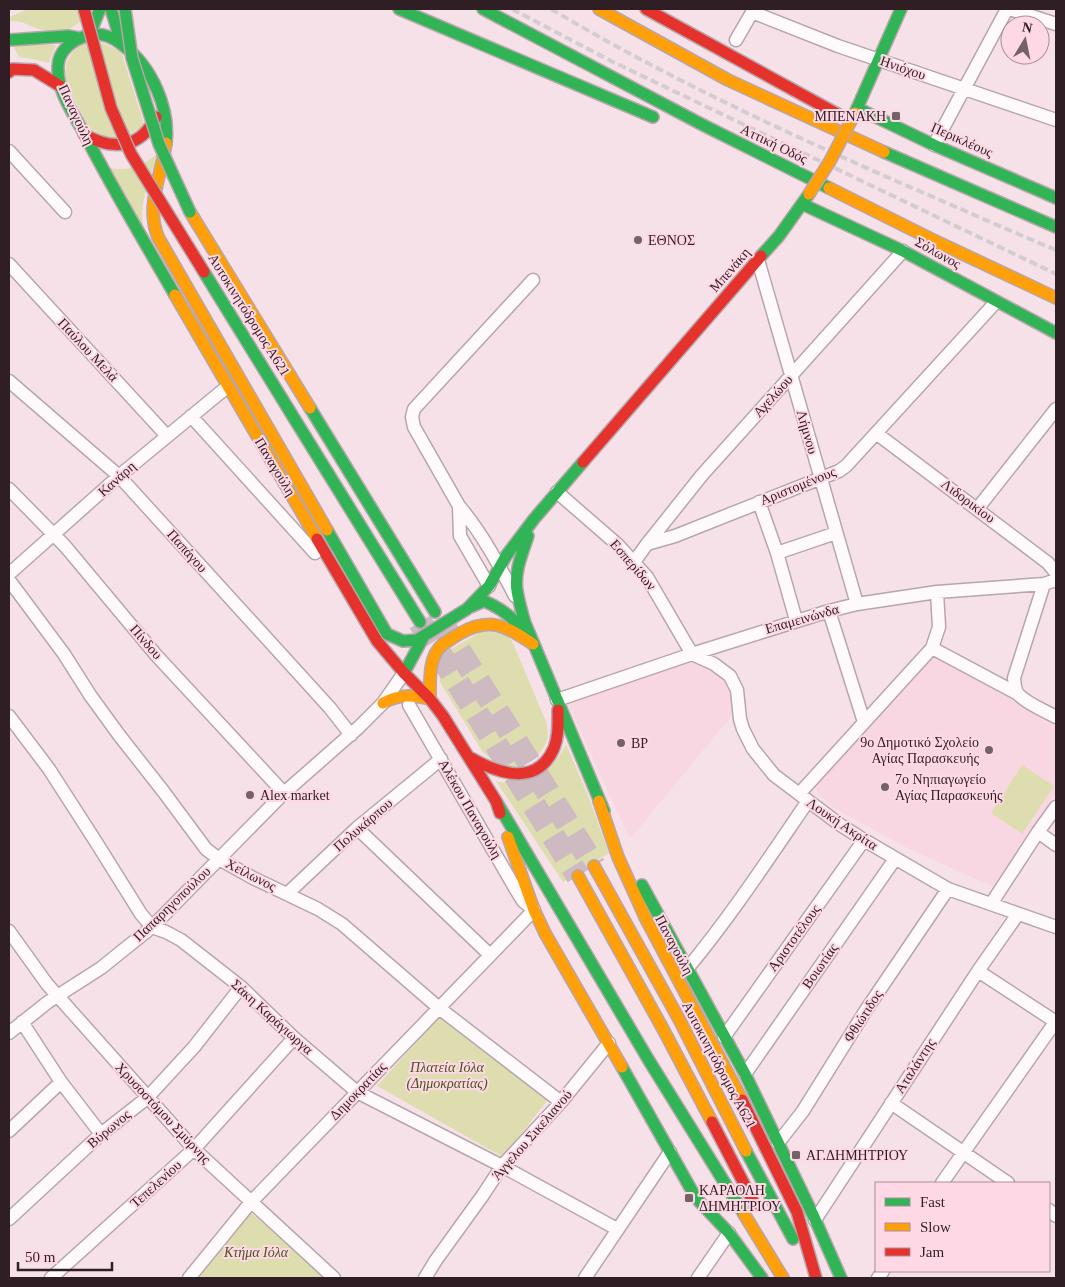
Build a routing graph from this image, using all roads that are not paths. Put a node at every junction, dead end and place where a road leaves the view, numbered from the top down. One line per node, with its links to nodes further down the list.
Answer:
1 (84, 9): 81 (main road, Αυτοκινητόδρομος Α621, bridge)
2 (100, 9): 14 (main road, Παναγούλη)
3 (111, 9): 18 (main road)
4 (125, 9): 79 (main road, Αυτοκινητόδρομος Α621, bridge)
5 (399, 9): 26 (main road)
6 (482, 9): 37 (main road, Αττική Οδός)
7 (599, 9): 33 (main road)
8 (646, 9): 27 (main road)
9 (901, 9): 19 (main road, Μπενάκη)
10 (1008, 9): 12 (street); 22 (street)
11 (753, 10): 17 (street); 19 (street, Ηνιόχου)
12 (1056, 24)
13 (9, 31): 15 (street)
14 (83, 36): 15 (main road); 18 (main road); 21 (main road, Παναγούλη)
15 (38, 38): 16 (main road)
16 (9, 40)
17 (736, 40)
18 (121, 42): 23 (main road, Παναγούλη)
19 (878, 60): 22 (street, Ηνιόχου); 24 (main road, Μπενάκη)
20 (10, 68): 21 (main road)
21 (60, 86): 28 (main road, Παναγούλη)
22 (964, 89): 25 (street, Ηνιόχου); 30 (street)
23 (159, 95): 28 (main road); 83 (main road, Παναγούλη)
24 (856, 110): 30 (main road, Περικλέους); 35 (main road, Μπενάκη, bridge)
25 (1056, 120)
26 (666, 123)
27 (858, 125)
28 (84, 134): 48 (main road, Παναγούλη)
29 (875, 134): 33 (main road)
30 (934, 144): 34 (main road, Περικλέους)
31 (9, 150): 36 (street)
32 (754, 163): 37 (main road)
33 (933, 174): 38 (main road)
34 (1056, 198)
35 (802, 204): 39 (main road, Σόλωνος); 40 (main road, Μπενάκη)
36 (65, 212)
37 (880, 213): 43 (main road, Αττική Οδός)
38 (1056, 227)
39 (903, 250): 44 (main road, Σόλωνος); 46 (street, Αχελώου)
40 (758, 260): 46 (street, Λήμνου); 56 (main road, Μπενάκη)
41 (9, 264): 52 (street, Παύλου Μελά)
42 (533, 280): 58 (street, Παναγούλη)
43 (1056, 298)
44 (996, 302): 45 (main road, Σόλωνος); 51 (street, Αριστομένους)
45 (1056, 332)
46 (791, 376): 54 (street, Λήμνου); 63 (street, Αχελώου)
47 (9, 381): 53 (street, Παπάγου)
48 (227, 387): 50 (street, Κανάρη); 87 (main road, Παναγούλη)
49 (1056, 408): 59 (street)
50 (191, 416): 52 (street, Κανάρη); 64 (street)
51 (876, 433): 54 (street, Αριστομένους); 59 (street, Λιδορικίου)
52 (167, 436): 53 (street, Κανάρη)
53 (119, 476): 62 (street, Κανάρη); 96 (street, Παπάγου)
54 (821, 479): 57 (street, Αριστομένους); 61 (street, Λήμνου)
55 (9, 489): 62 (street, Πίνδου)
56 (557, 492): 60 (main road, Μπενάκη); 66 (street, Εσπερίδων)
57 (759, 502): 63 (street, Αριστομένους); 65 (street)
58 (459, 506): 67 (street, Παναγούλη); 72 (street, Παναγούλη)
59 (978, 508): 68 (street, Λιδορικίου)
60 (534, 518): 67 (main road, Παναγούλη); 76 (main road, Παναγούλη)
61 (836, 533): 65 (street); 75 (street, Λήμνου)
62 (54, 535): 69 (street, Κανάρη); 99 (street, Πίνδου)
63 (647, 544): 66 (street)
64 (315, 553)
65 (777, 553): 80 (street)
66 (634, 562): 86 (street, Εσπερίδων)
67 (500, 566): 72 (main road, Παναγούλη); 76 (street, Παναγούλη)
68 (1056, 573)
69 (9, 574)
70 (9, 580): 108 (street, Χείλωνος)
71 (1050, 582): 73 (street, Επαμεινώνδα); 88 (street)
72 (488, 586): 74 (main road); 77 (main road, Παναγούλη)
73 (937, 592): 75 (street, Επαμεινώνδα); 85 (street)
74 (484, 602): 77 (main road); 82 (main road); 84 (main road)
75 (857, 604): 78 (street, Επαμεινώνδα)
76 (520, 605): 84 (main road, Παναγούλη)
77 (466, 609): 83 (main road, Παναγούλη)
78 (829, 611): 80 (street, Επαμεινώνδα); 95 (street)
79 (435, 612)
80 (796, 620): 86 (street, Επαμεινώνδα)
81 (420, 622)
82 (474, 626): 84 (main road); 89 (main road)
83 (424, 636): 87 (main road)
84 (533, 644): 90 (main road, Παναγούλη)
85 (932, 648): 88 (street); 95 (street)
86 (692, 654): 90 (street, Επαμεινώνδα); 100 (street, Λουκή Ακρίτα)
87 (404, 673): 89 (main road, Παναγούλη); 91 (street, Παπαρηγοπούλου)
88 (1018, 694): 94 (street)
89 (430, 699): 91 (main road); 97 (main road, Παναγούλη)
90 (557, 700): 97 (main road); 102 (main road, Παναγούλη)
91 (383, 703): 96 (street, Παπαρηγοπούλου)
92 (409, 705): 98 (street, Αλέκου Παναγούλη)
93 (9, 716): 117 (street, Σάκη Καράγιωργα)
94 (1056, 717)
95 (864, 722): 100 (street)
96 (351, 735): 99 (street, Παπαρηγοπούλου)
97 (465, 753): 101 (main road, Παναγούλη)
98 (441, 759): 104 (street, Πολυκάρπου); 115 (street, Αλέκου Παναγούλη)
99 (284, 794): 108 (street, Παπαρηγοπούλου)
100 (803, 798): 106 (street, Λουκή Ακρίτα); 121 (street)
101 (496, 801): 115 (main road); 161 (main road)
102 (599, 801): 121 (main road, Παναγούλη); 163 (main road)
103 (1056, 808): 105 (street)
104 (357, 828): 113 (street, Πολυκάρπου); 120 (street)
105 (1038, 832): 107 (street); 114 (street)
106 (864, 840): 109 (street, Λουκή Ακρίτα); 129 (street, Αριστοτέλους)
107 (1056, 845)
108 (219, 859): 113 (street, Χείλωνος); 117 (street, Παπαρηγοπούλου)
109 (895, 859): 112 (street, Λουκή Ακρίτα); 132 (street, Βοιωτίας)
110 (594, 866): 163 (main road, Αυτοκινητόδρομος Α621)
111 (578, 876): 148 (main road)
112 (948, 889): 114 (street, Λουκή Ακρίτα); 140 (street, Φθιώτιδος)
113 (288, 893): 125 (street, Χείλωνος)
114 (991, 904): 116 (street, Λουκή Ακρίτα)
115 (534, 910): 120 (street, Δημοκρατίας); 131 (main road)
116 (1018, 914): 118 (street, Λουκή Ακρίτα); 122 (street, Αταλάντης)
117 (152, 927): 123 (street, Σάκη Καράγιωργα); 124 (street, Παπαρηγοπούλου)
118 (1056, 927)
119 (9, 931): 124 (street, Χρυσοστόμου Σμύρνης)
120 (489, 954): 125 (street, Δημοκρατίας)
121 (686, 969): 129 (main road, Παναγούλη)
122 (978, 971): 127 (street); 137 (street, Αταλάντης)
123 (242, 987): 130 (street, Σάκη Καράγιωργα); 135 (street, Βύρωνος)
124 (58, 997): 126 (street, Παπαρηγοπούλου); 135 (street, Χρυσοστόμου Σμύρνης)
125 (438, 1008): 134 (street, Δημοκρατίας); 136 (street, Χείλωνος)
126 (22, 1022): 128 (street, Παπαρηγοπούλου); 133 (street)
127 (1056, 1022): 143 (street)
128 (9, 1033)
129 (724, 1037): 132 (main road, Παναγούλη)
130 (294, 1038): 134 (street, Σάκη Καράγιωργα); 141 (street, Τεπελενίου)
131 (609, 1043): 136 (street, Άγγελου Σικελιανού); 142 (main road)
132 (745, 1074): 140 (main road, Παναγούλη)
133 (61, 1082): 138 (street); 139 (street)
134 (357, 1092): 144 (street, Σάκη Καράγιωργα); 147 (street, Δημοκρατίας)
135 (147, 1098): 139 (street, Βύρωνος); 141 (street, Χρυσοστόμου Σμύρνης)
136 (561, 1102): 144 (street, Άγγελου Σικελιανού)
137 (891, 1103): 143 (street); 150 (street, Αταλάντης)
138 (9, 1130)
139 (101, 1134): 149 (street, Βύρωνος)
140 (778, 1143): 150 (main road, Παναγούλη)
141 (194, 1149): 147 (street, Χρυσοστόμου Σμύρνης); 154 (street, Τεπελενίου)
142 (670, 1152): 151 (street); 152 (main road)
143 (963, 1153): 145 (street); 146 (street)
144 (502, 1166): 151 (street, Σάκη Καράγιωργα); 157 (street, Άγγελου Σικελιανού)
145 (943, 1182)
146 (1006, 1182)
147 (251, 1202): 155 (street, Δημοκρατίας); 156 (street, Χρυσοστόμου Σμύρνης)
148 (758, 1212)
149 (9, 1219)
150 (815, 1220): 164 (main road, Παναγούλη)
151 (617, 1229): 158 (street)
152 (730, 1233): 159 (street); 160 (main road)
153 (771, 1237): 162 (main road)
154 (52, 1278)
155 (189, 1278)
156 (334, 1278)
157 (425, 1278)
158 (584, 1278)
159 (698, 1278)
160 (762, 1278)
161 (783, 1278)
162 (793, 1278)
163 (815, 1278)
164 (841, 1278)

